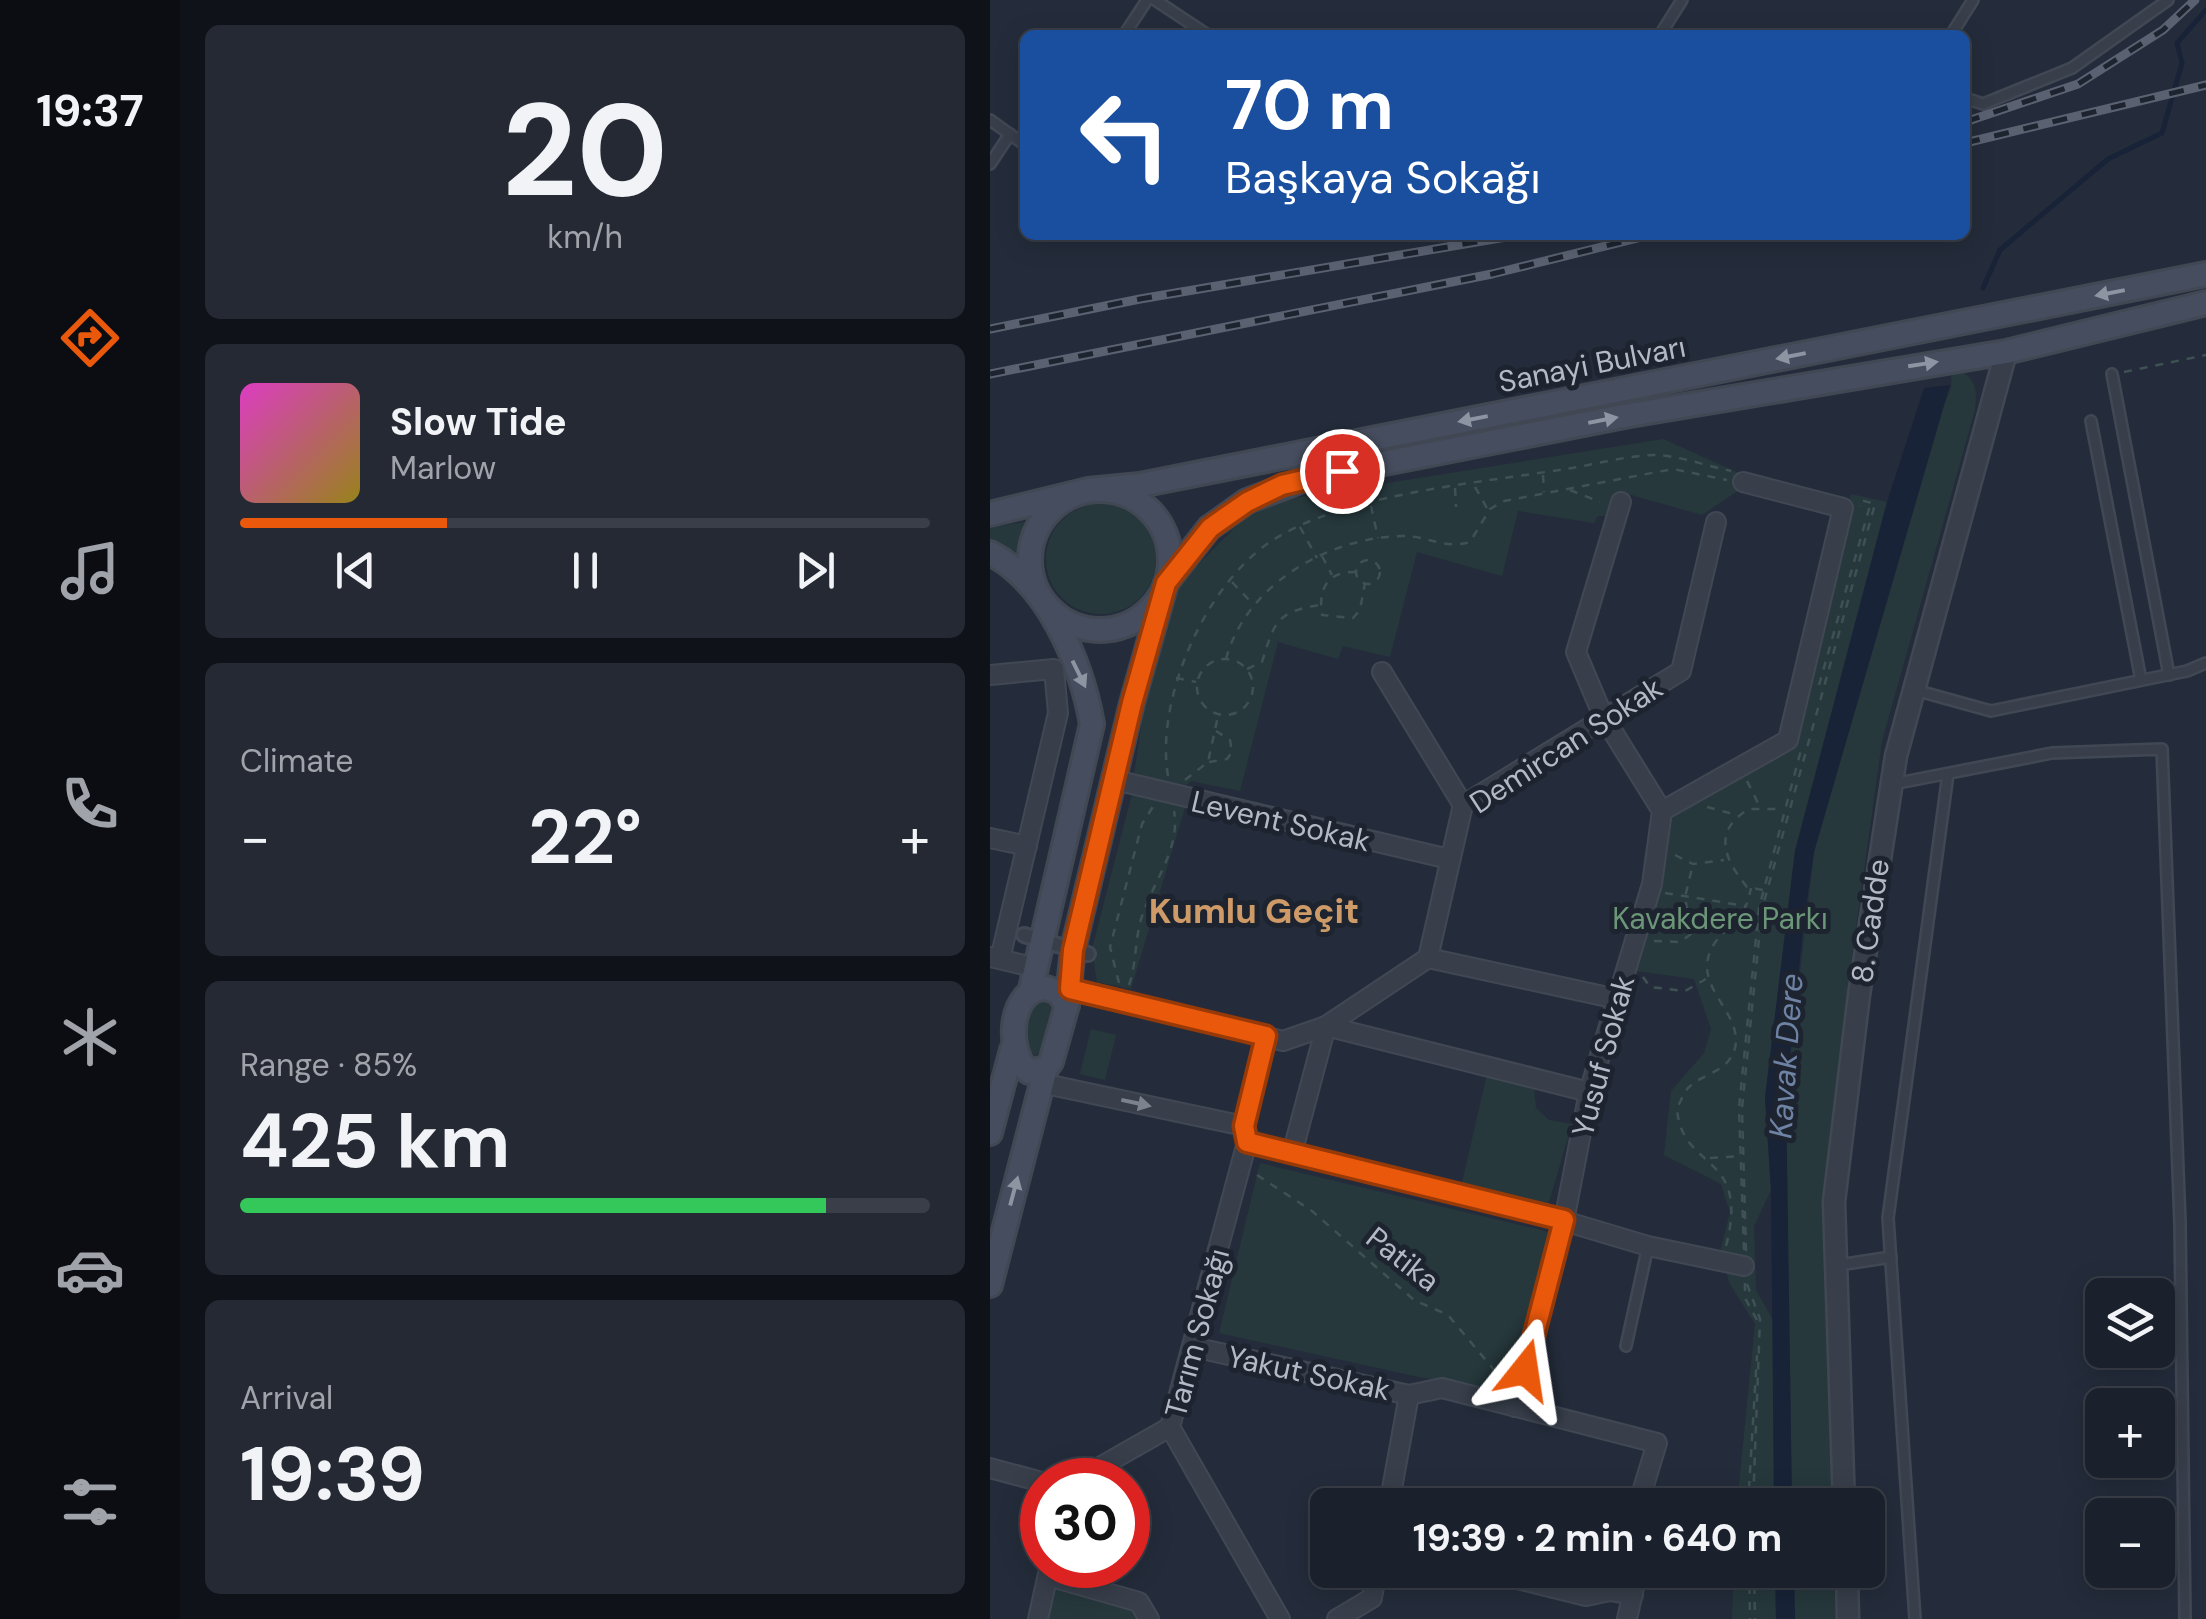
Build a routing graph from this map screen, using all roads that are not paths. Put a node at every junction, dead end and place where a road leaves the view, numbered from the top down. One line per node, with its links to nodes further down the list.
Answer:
1 (1147, 0): 6 (lane)
2 (1155, 0): 7 (lane)
3 (1682, 0): 8 (lane)
4 (1974, 0): 9 (lane)
5 (2168, 0): 10 (lane)
6 (1127, 30)
7 (1190, 30)
8 (1663, 30)
9 (1954, 30)
10 (1970, 100)
11 (990, 120): 12 (lane)
12 (1010, 134): 13 (lane); 14 (lane)
13 (1020, 141)
14 (990, 164)
15 (2206, 274): 17 (main road, Sanayi Bulvarı, one-way to 17)
16 (2206, 302): 19 (main road, Sanayi Bulvarı)
17 (2018, 311): 18 (main road, Sanayi Bulvarı); 19 (main road)
18 (1979, 319): 20 (main road); 24 (main road, Sanayi Bulvarı, one-way to 24)
19 (2015, 350): 20 (main road, Sanayi Bulvarı); 36 (street, 8. Cadde)
20 (1982, 356): 29 (main road, Sanayi Bulvarı, one-way to 20)
21 (2112, 374): 33 (lane)
22 (2091, 422): 35 (lane)
23 (1740, 473): 42 (street)
24 (1088, 490): 26 (main road, Sanayi Bulvarı); 29 (main road); 30 (main road)
25 (1620, 502): 37 (street)
26 (990, 514)
27 (1716, 522): 37 (street, Demircan Sokak)
28 (990, 553): 30 (main road)
29 (1166, 583): 30 (main road); 39 (main road)
30 (1035, 587): 46 (main road, one-way to 46)
31 (2206, 662): 33 (lane)
32 (1382, 672): 41 (street)
33 (2169, 675): 35 (lane)
34 (990, 676): 44 (street)
35 (2141, 680): 36 (lane)
36 (1915, 690): 40 (street, 8. Cadde)
37 (1603, 716): 41 (street, Demircan Sokak); 42 (street)
38 (1948, 774): 40 (lane); 63 (lane); 92 (lane)
39 (1115, 780): 45 (street, Levent Sokak); 47 (main road)
40 (1891, 784): 64 (street, 8. Cadde)
41 (1463, 804): 45 (street, Demircan Sokak)
42 (1662, 811): 52 (street, Yusuf Sokak)
43 (990, 838): 44 (street)
44 (1027, 846): 48 (street)
45 (1449, 859): 49 (street, Demircan Sokak)
46 (1033, 937): 47 (street); 50 (main road)
47 (1081, 952): 51 (main road)
48 (995, 958): 50 (street)
49 (1428, 958): 52 (street); 53 (street)
50 (1034, 978): 51 (main road); 55 (main road)
51 (1068, 997): 54 (street); 56 (main road)
52 (1617, 999): 57 (street, Yusuf Sokak)
53 (1326, 1026): 54 (street); 57 (street); 60 (street)
54 (1266, 1036): 59 (street, Tarım Sokağı)
55 (1003, 1058): 56 (main road); 58 (main road)
56 (1044, 1075): 59 (street, one-way to 59); 66 (main road, one-way to 56)
57 (1589, 1092): 61 (street, Yusuf Sokak)
58 (990, 1133)
59 (1245, 1134): 60 (street); 68 (street, Tarım Sokağı)
60 (1292, 1154): 61 (street)
61 (1564, 1220): 62 (street); 70 (street, Yusuf Sokak)
62 (1648, 1246): 65 (street); 67 (lane)
63 (1891, 1257): 64 (lane); 91 (lane)
64 (1836, 1265): 77 (street, 8. Cadde)
65 (1746, 1266)
66 (990, 1285)
67 (1626, 1346)
68 (1193, 1348): 69 (street, Yakut Sokak); 71 (street, Tarım Sokağı)
69 (1409, 1395): 70 (street, Yakut Sokak); 75 (street)
70 (1513, 1399): 76 (street, Yakut Sokak)
71 (1170, 1427): 72 (street); 87 (street, Tarım Sokağı)
72 (1116, 1458)
73 (990, 1468): 74 (street)
74 (1020, 1476)
75 (1392, 1488)
76 (1643, 1488)
77 (1843, 1488)
78 (1045, 1588): 85 (street)
79 (1100, 1588): 86 (street)
80 (1374, 1588): 88 (street)
81 (1553, 1588): 84 (street)
82 (1634, 1588): 84 (street)
83 (1847, 1588): 90 (street)
84 (1632, 1595): 89 (street)
85 (1038, 1619)
86 (1149, 1619)
87 (1280, 1619)
88 (1336, 1619)
89 (1627, 1619)
90 (1848, 1619)
91 (1915, 1619)
92 (2185, 1619)

